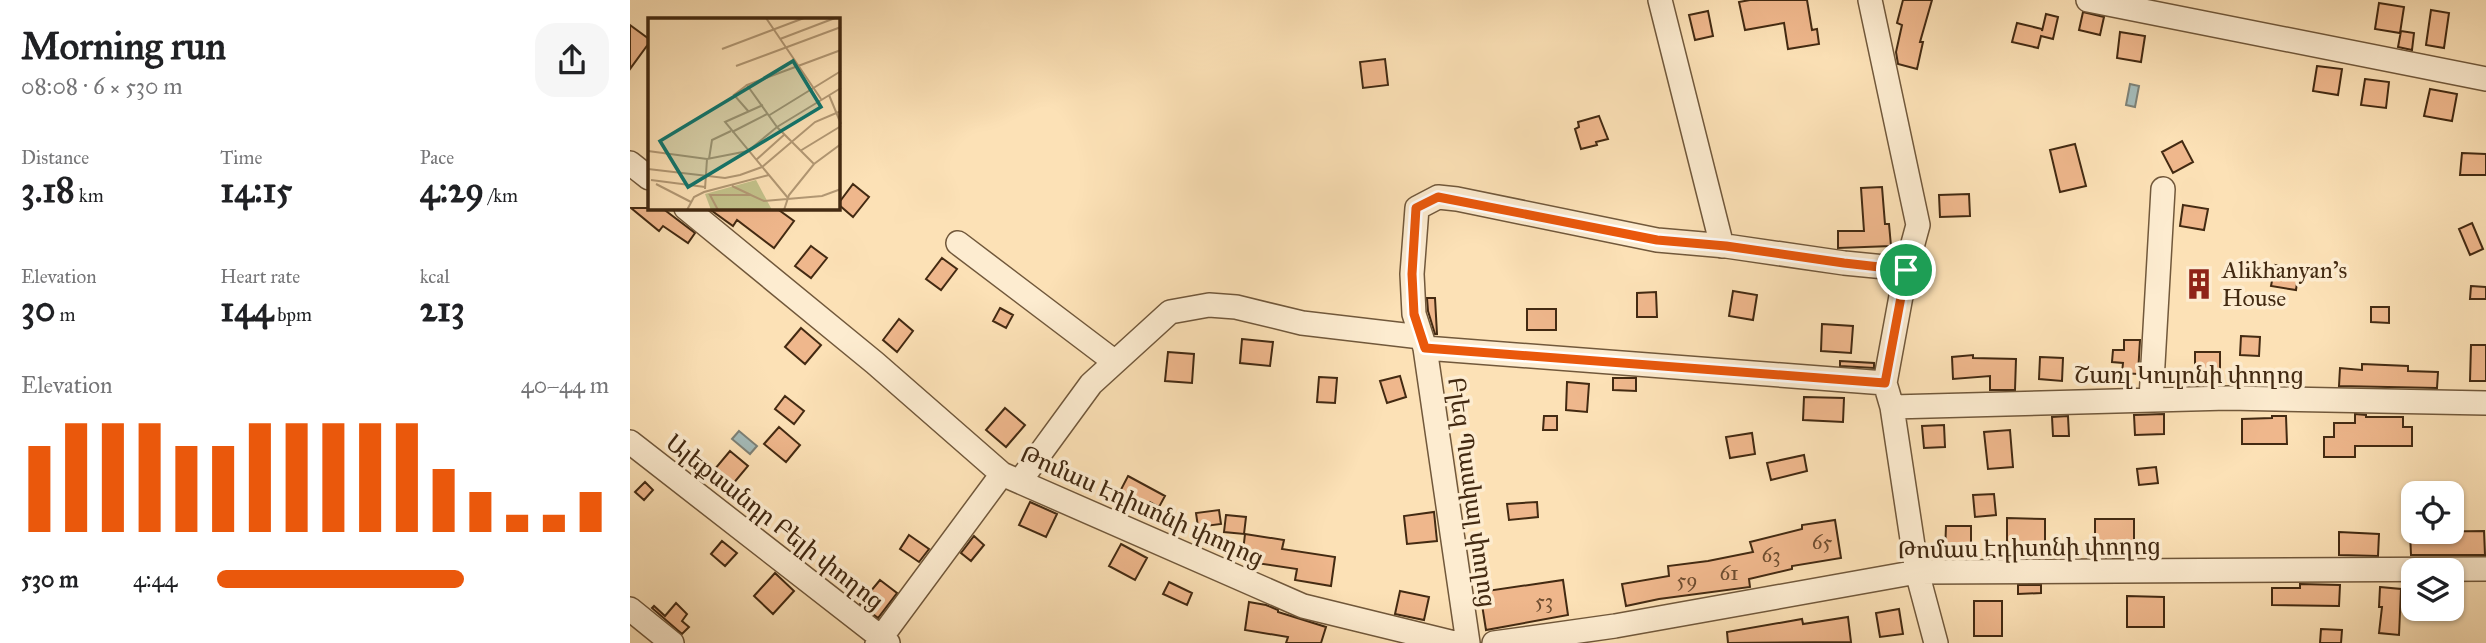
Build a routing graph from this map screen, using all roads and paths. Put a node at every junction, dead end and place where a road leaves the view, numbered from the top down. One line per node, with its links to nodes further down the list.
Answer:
1 (1660, 0): 10 (street)
2 (1870, 0): 11 (street)
3 (2088, 0): 4 (street)
4 (2486, 79)
5 (630, 163): 6 (street)
6 (648, 177)
7 (2163, 189): 15 (street)
8 (688, 210): 19 (street, Թոմաս Էդիսոնի փողոց)
9 (958, 243): 13 (street)
10 (1722, 246): 11 (street); 12 (street, Բլեզ Պասկալ փողոց)
11 (1906, 270): 14 (street)
12 (1423, 342): 13 (street); 14 (street); 26 (street, Բլեզ Պասկալ փողոց)
13 (1115, 362): 19 (street)
14 (1885, 383): 17 (street)
15 (2151, 399): 16 (street, Շառլ Կուլոնի փողոց); 17 (street, Շառլ Կուլոնի փողոց)
16 (2486, 403)
17 (1892, 407): 21 (street)
18 (630, 442): 23 (street, Ալեքսանդր Բելի փողոց)
19 (1011, 478): 23 (street); 25 (street, Թոմաս Էդիսոնի փողոց)
20 (2486, 569): 21 (street, Թոմաս Էդիսոնի փողոց)
21 (1917, 572): 27 (street, Թոմաս Էդիսոնի փողոց); 28 (street)
22 (630, 609): 24 (street)
23 (882, 641)
24 (672, 643)
25 (1454, 643)
26 (1468, 643)
27 (1494, 643)
28 (1936, 643)

